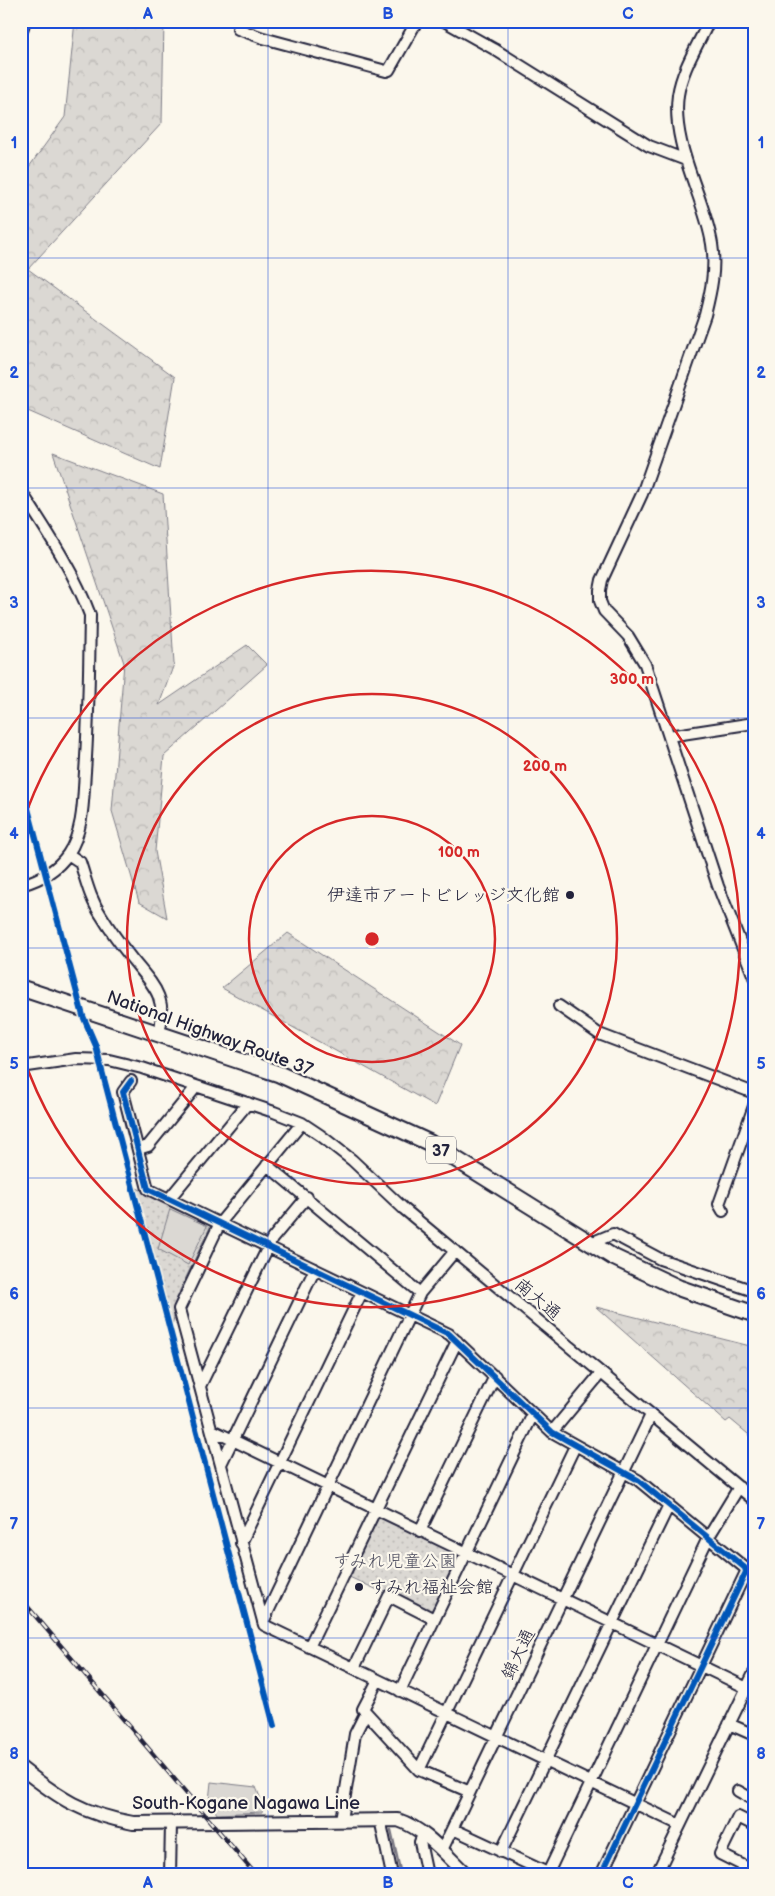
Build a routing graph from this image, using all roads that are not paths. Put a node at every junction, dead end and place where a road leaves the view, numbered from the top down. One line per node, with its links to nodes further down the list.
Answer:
1 (24, 21): 6 (street)
2 (418, 21): 5 (street)
3 (444, 21): 9 (street)
4 (709, 21): 9 (street)
5 (238, 29)
6 (21, 33)
7 (21, 88): 8 (street)
8 (21, 112)
9 (686, 160): 12 (street)
10 (21, 491): 13 (street)
11 (754, 723): 12 (street)
12 (669, 736): 15 (street)
13 (68, 854): 14 (street); 18 (street)
14 (21, 886)
15 (754, 977)
16 (21, 988): 18 (highway, National Highway Route 37 / 37)
17 (559, 1006): 22 (street)
18 (159, 1033): 32 (highway, National Highway Route 37 / 37)
19 (21, 1067): 21 (street, 南大通)
20 (131, 1081): 26 (street)
21 (196, 1087): 23 (street, 南大通); 26 (street)
22 (754, 1093)
23 (248, 1103): 25 (street, 南大通); 29 (street)
24 (754, 1106): 30 (street)
25 (302, 1123): 27 (street); 34 (street, 南大通)
26 (138, 1149): 29 (street)
27 (267, 1165): 28 (street); 31 (street)
28 (307, 1197): 33 (street); 38 (street)
29 (169, 1199): 31 (street)
30 (723, 1211)
31 (220, 1223): 33 (street); 44 (street)
32 (591, 1243): 37 (street); 39 (highway, National Highway Route 37 / 37)
33 (268, 1246): 35 (street); 44 (street)
34 (454, 1251): 38 (street); 42 (street, 南大通)
35 (315, 1269): 36 (street); 49 (street)
36 (362, 1292): 40 (street); 52 (street)
37 (754, 1292)
38 (420, 1293): 40 (street)
39 (754, 1314)
40 (410, 1315): 41 (street); 54 (street)
41 (457, 1341): 43 (street); 58 (street)
42 (601, 1373): 46 (street, 南大通); 48 (street)
43 (495, 1376): 45 (street); 59 (street)
44 (200, 1386): 47 (street)
45 (533, 1414): 48 (street); 62 (street)
46 (651, 1415): 53 (street, 錦大通); 55 (street, 南大通)
47 (212, 1430): 49 (street); 51 (street)
48 (552, 1432): 50 (street)
49 (233, 1441): 51 (street); 52 (street)
50 (575, 1446): 53 (street); 63 (street)
51 (221, 1464): 61 (street)
52 (280, 1465): 54 (street); 61 (street)
53 (624, 1471): 57 (street); 64 (street, 錦大通)
54 (327, 1487): 58 (street); 66 (street)
55 (739, 1487): 56 (street, 南大通); 60 (street)
56 (754, 1500)
57 (669, 1505): 60 (street); 67 (street)
58 (376, 1510): 59 (street); 69 (street)
59 (420, 1531): 62 (street)
60 (708, 1538): 68 (street); 70 (street)
61 (241, 1543): 66 (street)
62 (467, 1554): 63 (street); 65 (street)
63 (512, 1575): 64 (street); 77 (street)
64 (562, 1599): 67 (street); 80 (street, 錦大通)
65 (434, 1619): 71 (street); 75 (street)
66 (263, 1622): 69 (street)
67 (611, 1622): 68 (street); 81 (street)
68 (656, 1644): 70 (street); 84 (street)
69 (309, 1647): 71 (street)
70 (701, 1666): 74 (street); 88 (street)
71 (354, 1668): 73 (street)
72 (754, 1673): 74 (street)
73 (378, 1680): 75 (street); 76 (street)
74 (747, 1688): 78 (street)
75 (400, 1691): 77 (street)
76 (366, 1712): 83 (street); 90 (street)
77 (446, 1712): 80 (street); 83 (street)
78 (729, 1724): 79 (street); 92 (street)
79 (754, 1735)
80 (496, 1737): 81 (street); 86 (street, 錦大通)
81 (546, 1760): 84 (street); 97 (street)
82 (21, 1768): 91 (main road, South-Kogane Nagawa Line)
83 (419, 1770): 86 (street)
84 (590, 1783): 88 (street); 99 (street)
85 (738, 1791): 87 (street)
86 (470, 1792): 94 (street, 錦大通)
87 (754, 1800)
88 (635, 1804): 92 (street); 104 (street)
89 (380, 1819): 90 (main road, South-Kogane Nagawa Line); 95 (main road, South-Kogane Nagawa Line); 101 (street)
90 (340, 1820): 91 (main road, South-Kogane Nagawa Line)
91 (172, 1823): 100 (street)
92 (680, 1825): 105 (street)
93 (754, 1825): 98 (street)
94 (453, 1829): 96 (street, 錦大通); 97 (street)
95 (423, 1835): 96 (main road, South-Kogane Nagawa Line); 102 (street)
96 (442, 1850): 103 (main road, South-Kogane Nagawa Line)
97 (501, 1852): 99 (street)
98 (754, 1871)
99 (549, 1874)
100 (170, 1875)
101 (392, 1875)
102 (426, 1875)
103 (466, 1875)
104 (602, 1875)
105 (656, 1875)

